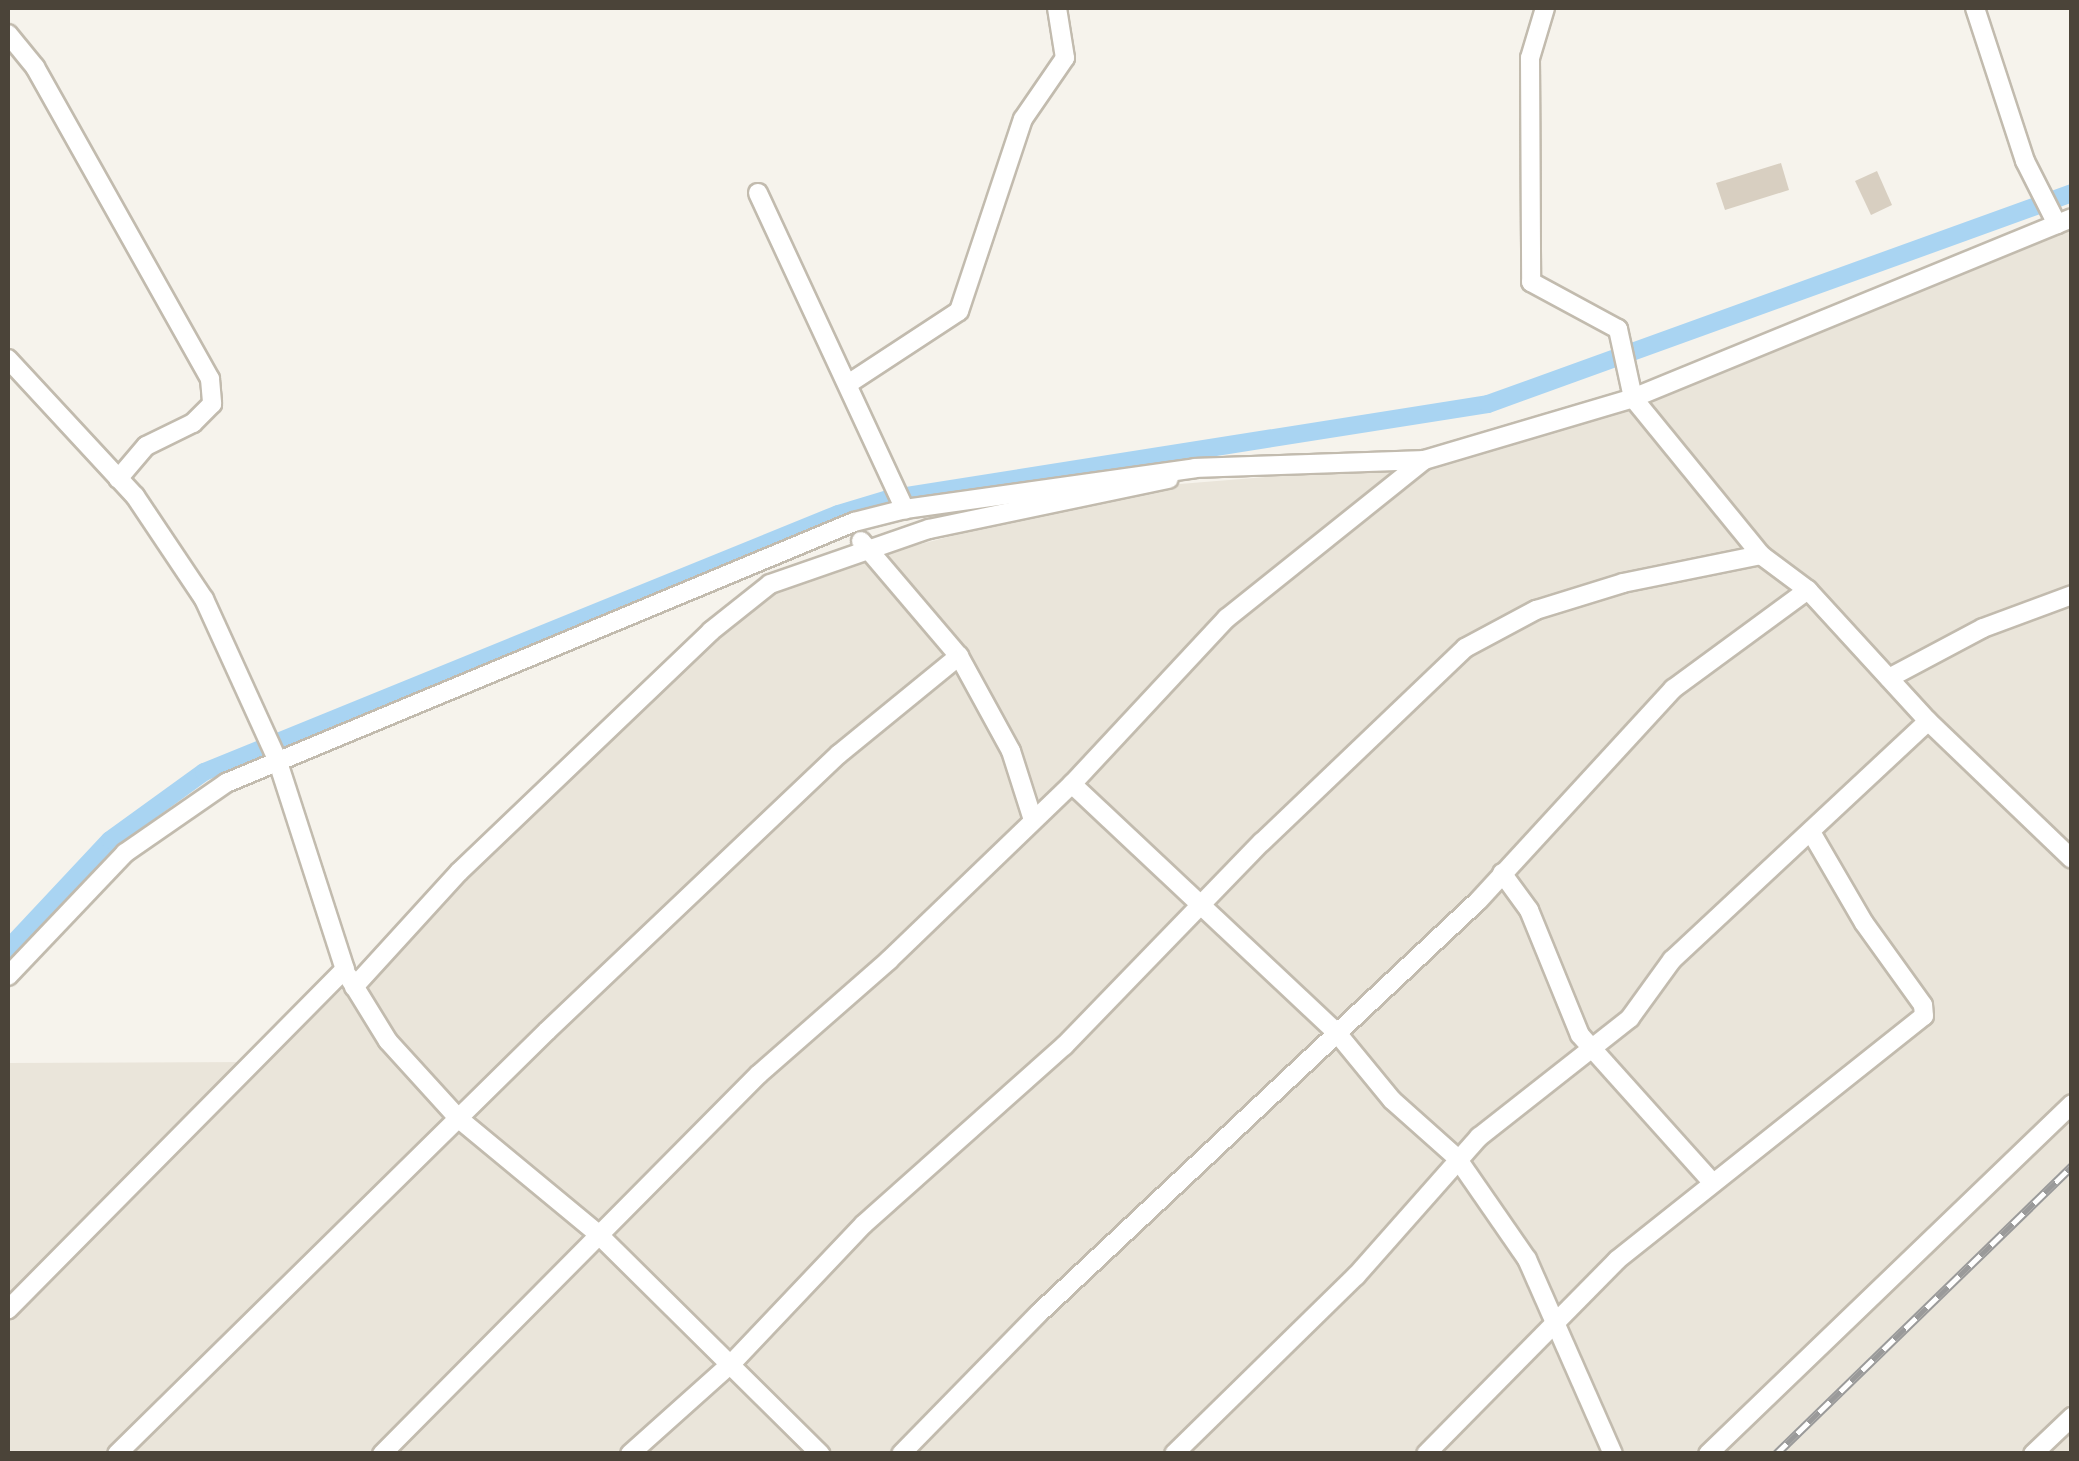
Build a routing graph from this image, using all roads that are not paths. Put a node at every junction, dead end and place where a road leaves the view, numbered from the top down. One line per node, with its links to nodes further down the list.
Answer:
1 (1056, 8): 8 (street)
2 (1545, 8): 9 (street)
3 (1975, 8): 6 (street)
4 (8, 34): 12 (street)
5 (758, 193): 8 (street)
6 (2064, 221): 9 (street)
7 (8, 359): 12 (street)
8 (851, 382): 13 (street)
9 (1634, 398): 10 (street); 16 (street)
10 (1424, 460): 11 (street); 23 (street)
11 (1195, 468): 13 (street); 15 (street)
12 (118, 478): 22 (street)
13 (905, 509): 14 (street)
14 (854, 522): 15 (street); 22 (street)
15 (864, 547): 19 (street); 31 (street)
16 (1761, 555): 17 (street); 28 (street)
17 (1808, 590): 20 (street); 27 (street)
18 (2072, 595): 20 (street)
19 (960, 656): 24 (street); 35 (street)
20 (1889, 678): 21 (street)
21 (1928, 721): 25 (street); 26 (street)
22 (276, 759): 29 (street); 30 (street)
23 (1072, 784): 24 (street); 28 (street)
24 (1032, 817): 38 (street)
25 (1811, 832): 33 (street); 37 (street)
26 (2072, 860)
27 (1502, 873): 32 (street); 33 (street)
28 (1204, 907): 32 (street); 41 (street)
29 (345, 969): 31 (street); 39 (street)
30 (8, 976)
31 (354, 987): 35 (street)
32 (1337, 1032): 36 (street); 47 (street)
33 (1593, 1051): 36 (street); 37 (street)
34 (2072, 1104): 51 (street)
35 (458, 1118): 38 (street); 43 (street)
36 (1457, 1158): 40 (street); 48 (street)
37 (1712, 1182): 40 (street)
38 (598, 1234): 41 (street); 44 (street)
39 (8, 1309)
40 (1557, 1319): 49 (street); 50 (street)
41 (733, 1362): 45 (street); 46 (street)
42 (2072, 1418): 52 (street)
43 (117, 1454)
44 (382, 1454)
45 (630, 1454)
46 (820, 1454)
47 (901, 1454)
48 (1174, 1454)
49 (1426, 1454)
50 (1613, 1454)
51 (1708, 1454)
52 (2032, 1454)

